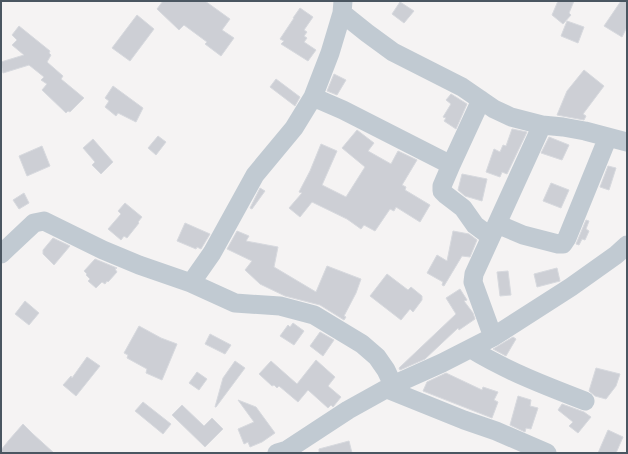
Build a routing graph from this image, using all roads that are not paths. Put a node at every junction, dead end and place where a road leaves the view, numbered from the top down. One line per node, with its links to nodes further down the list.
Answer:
1 (342, 7): 2 (street); 3 (street)
2 (312, 97): 7 (street); 11 (street)
3 (481, 100): 4 (street); 7 (street)
4 (542, 125): 5 (street); 8 (street)
5 (608, 137): 6 (street); 8 (street)
6 (627, 142)
7 (451, 165): 8 (street)
8 (494, 231): 12 (street)
9 (627, 245): 12 (street)
10 (1, 254): 11 (street)
11 (191, 283): 14 (street)
12 (493, 337): 13 (street)
13 (471, 349): 14 (street); 15 (street)
14 (390, 387): 16 (street); 17 (street)
15 (586, 401)
16 (285, 452)
17 (547, 453)

